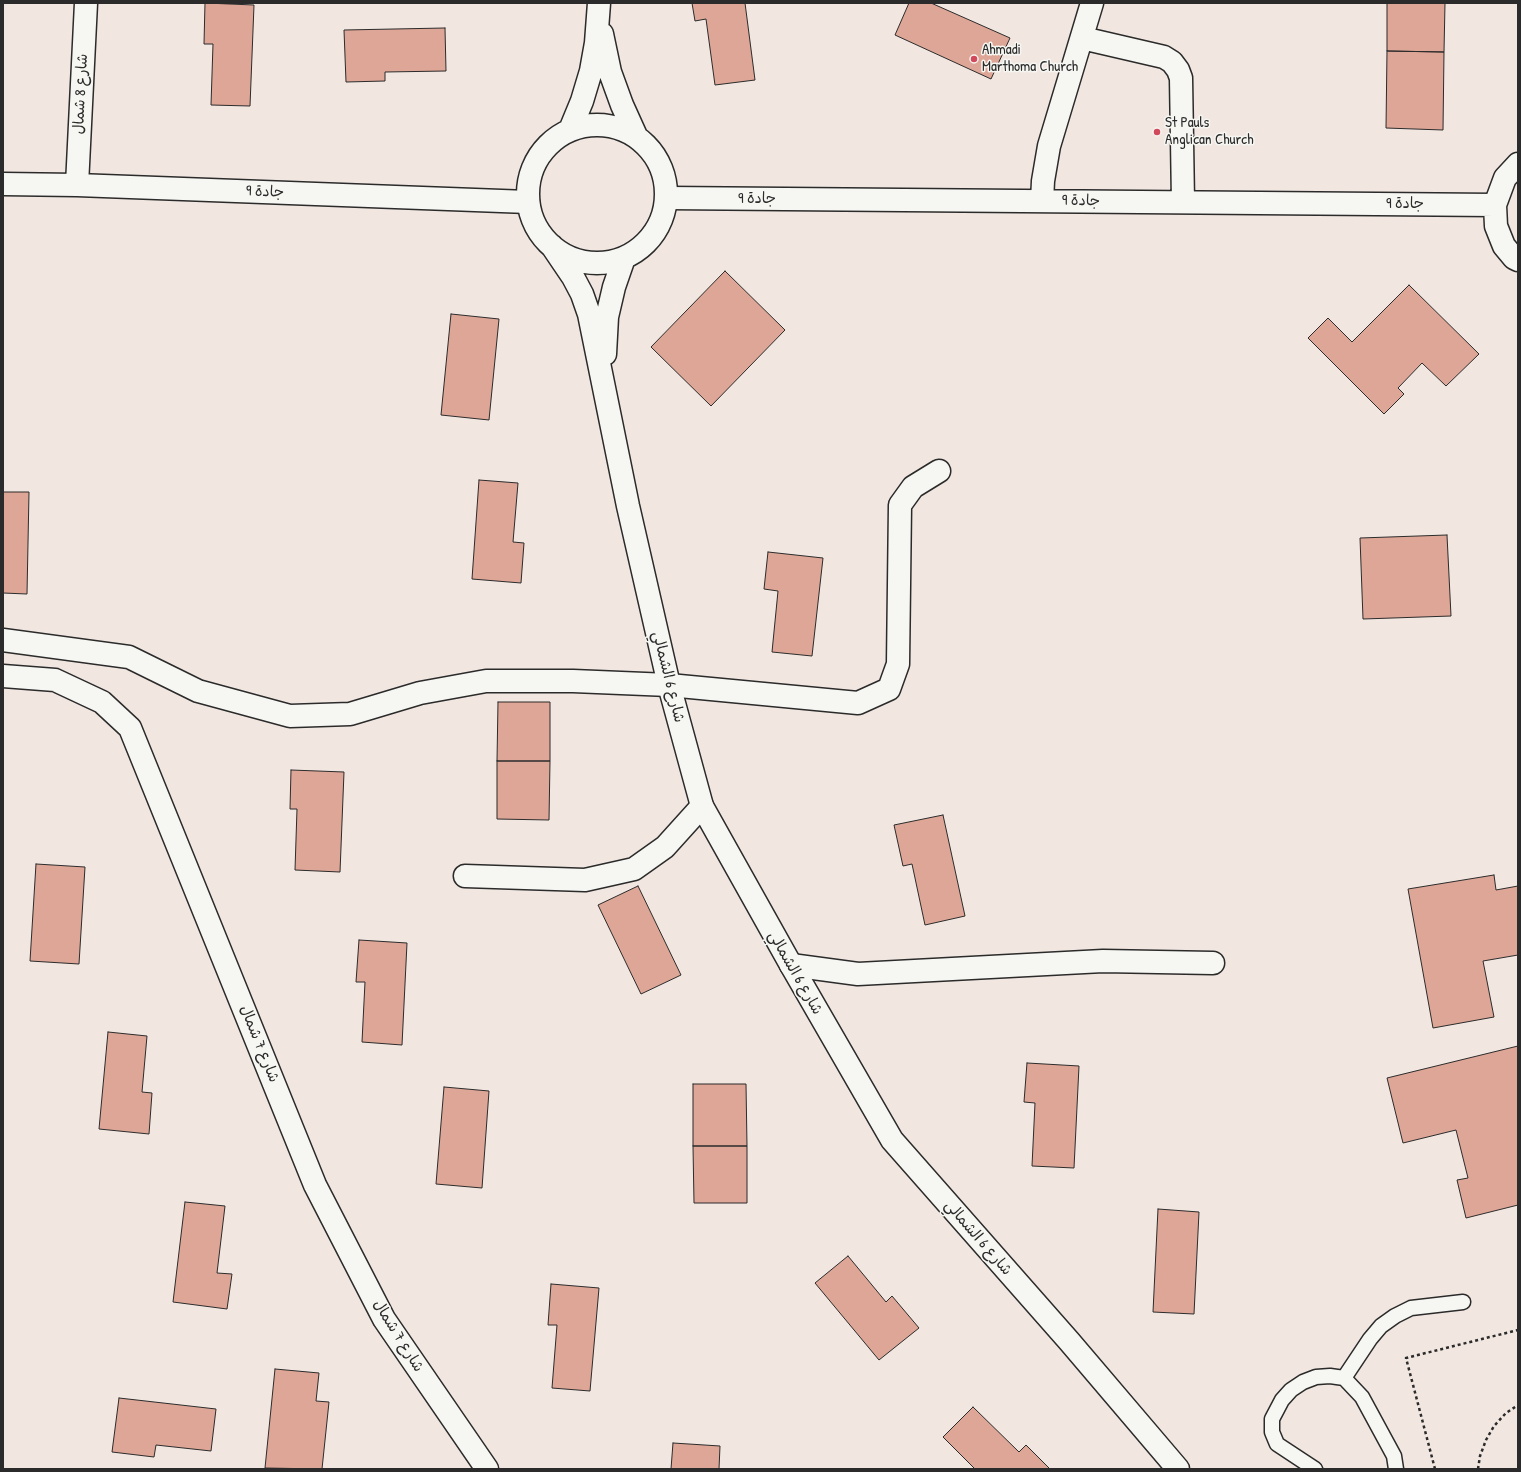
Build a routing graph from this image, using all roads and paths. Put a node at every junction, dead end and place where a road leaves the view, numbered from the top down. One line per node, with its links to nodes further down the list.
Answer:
1 (86, 3): 9 (street, شارع 8 شمال)
2 (1092, 3): 4 (street)
3 (599, 9): 5 (street); 6 (street)
4 (1082, 38): 11 (street); 13 (street)
5 (570, 130): 6 (street); 12 (street)
6 (636, 136): 10 (street)
7 (1518, 164): 14 (street)
8 (3, 184): 9 (street, جادة 9)
9 (77, 185): 12 (street, جادة 9)
10 (667, 198): 11 (street, جادة 9); 16 (street)
11 (1042, 201): 13 (street, جادة 9)
12 (528, 202): 15 (street)
13 (1184, 202): 14 (street, جادة 9)
14 (1495, 205): 17 (street)
15 (552, 246): 16 (street); 18 (street, شارع 6 الشمالي)
16 (624, 258): 18 (street, شارع 6 الشمالي)
17 (1518, 260)
18 (602, 380): 22 (street, شارع 6 الشمالي)
19 (939, 471): 22 (street)
20 (3, 640): 22 (street)
21 (3, 676): 31 (street, شارع 7 شمال)
22 (669, 686): 23 (street, شارع 6 الشمالي)
23 (702, 806): 24 (street); 26 (street, شارع 6 الشمالي)
24 (465, 876)
25 (1213, 963): 26 (street)
26 (790, 965): 32 (street, شارع 6 الشمالي)
27 (1463, 1302): 29 (lane)
28 (1518, 1330): 35 (path)
29 (1344, 1378): 33 (lane); 34 (lane)
30 (1518, 1405): 36 (path)
31 (487, 1469)
32 (1178, 1469)
33 (1315, 1469)
34 (1396, 1469)
35 (1436, 1469)
36 (1478, 1469)

